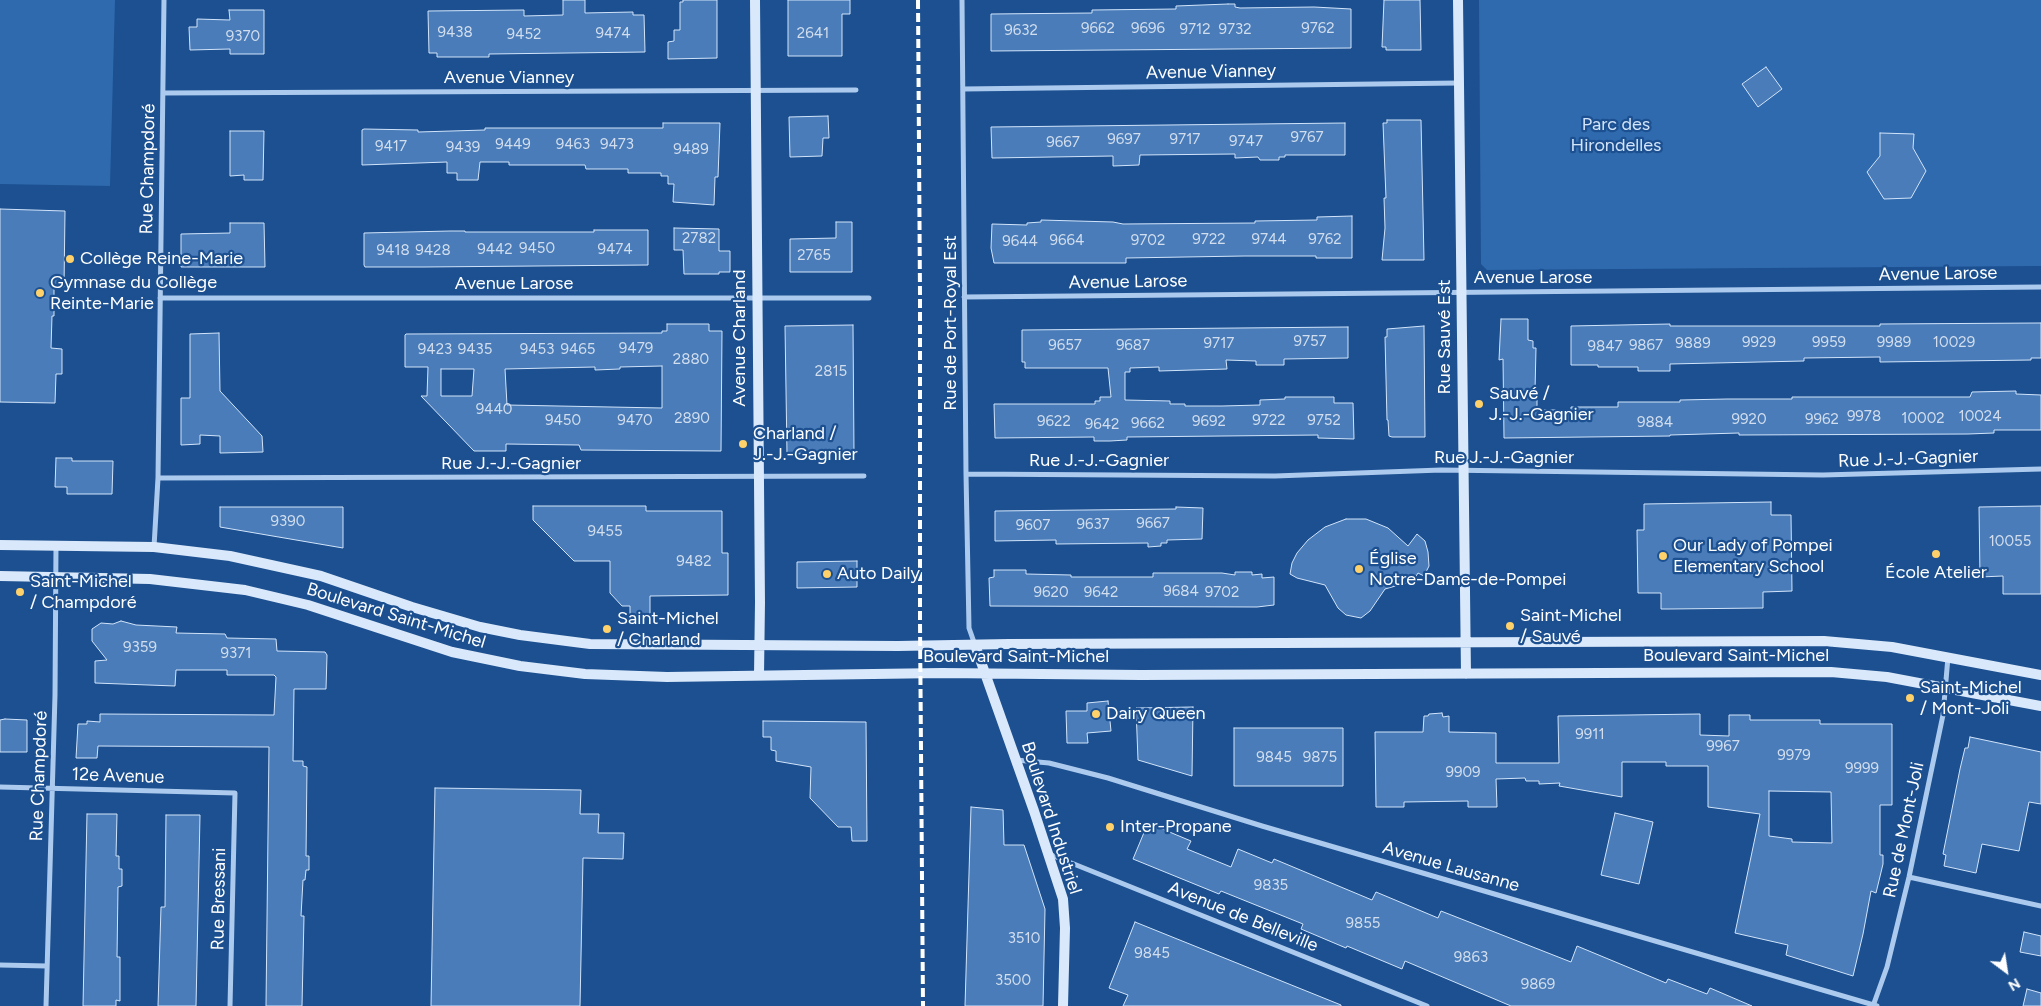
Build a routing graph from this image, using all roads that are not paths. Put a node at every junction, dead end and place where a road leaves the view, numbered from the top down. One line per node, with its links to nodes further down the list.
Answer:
1 (164, 0): 9 (street, Rue Champdoré)
2 (754, 0): 7 (main road, Avenue Charland)
3 (962, 0): 6 (street, Rue de Port-Royal Est)
4 (1458, 0): 5 (main road, Rue Sauvé Est)
5 (1459, 83): 6 (street, Avenue Vianney); 11 (main road, Rue Sauvé Est)
6 (963, 89): 12 (street, Rue de Port-Royal Est)
7 (755, 90): 8 (street, Avenue Vianney); 9 (street, Avenue Vianney); 14 (main road, Avenue Charland)
8 (856, 90)
9 (163, 93): 13 (street, Rue Champdoré)
10 (2041, 287): 11 (street, Avenue Larose)
11 (1461, 291): 12 (street, Avenue Larose); 17 (main road, Rue Sauvé Est)
12 (964, 297): 18 (street, Rue de Port-Royal Est)
13 (160, 298): 14 (street, Avenue Larose); 21 (street, Rue Champdoré)
14 (756, 298): 15 (street, Avenue Larose); 19 (main road, Avenue Charland)
15 (868, 298)
16 (2041, 469): 17 (street, Rue J.-J.-Gagnier)
17 (1463, 470): 18 (street, Rue J.-J.-Gagnier); 27 (main road, Rue Sauvé Est)
18 (966, 474): 28 (street, Rue de Port-Royal Est)
19 (758, 476): 20 (street, Rue J.-J.-Gagnier); 21 (street, Rue J.-J.-Gagnier); 29 (main road, Avenue Charland)
20 (864, 476)
21 (158, 478): 24 (street, Rue Champdoré)
22 (0, 545): 23 (main road, Boulevard Saint-Michel)
23 (56, 546): 24 (main road, Boulevard Saint-Michel); 26 (street, Rue Champdoré)
24 (154, 547): 29 (main road, Boulevard Saint-Michel)
25 (0, 576): 26 (main road, Boulevard Saint-Michel)
26 (55, 576): 33 (main road, Boulevard Saint-Michel); 39 (street, Rue Champdoré)
27 (1466, 642): 28 (main road, Boulevard Saint-Michel); 30 (main road, Boulevard Saint-Michel); 32 (main road, Rue Sauvé Est)
28 (975, 645): 29 (main road, Boulevard Saint-Michel); 31 (main road, Boulevard Industriel)
29 (759, 646): 33 (main road, Avenue Charland)
30 (1948, 656): 34 (main road, Boulevard Saint-Michel); 35 (street, Rue de Mont-Joli)
31 (985, 674): 32 (main road, Boulevard Saint-Michel); 33 (main road, Boulevard Saint-Michel); 37 (main road, Boulevard Industriel)
32 (1466, 674): 35 (main road, Boulevard Saint-Michel)
33 (758, 675)
34 (2041, 675)
35 (1945, 688): 36 (main road, Boulevard Saint-Michel); 42 (street, Rue de Mont-Joli)
36 (2041, 706)
37 (1016, 760): 41 (main road, Boulevard Industriel); 50 (street, Avenue Lausanne)
38 (0, 786): 39 (street, 12e Avenue)
39 (53, 788): 40 (street, 12e Avenue); 45 (street, Rue Champdoré)
40 (235, 793): 47 (street, Rue Bressani)
41 (1049, 854): 48 (main road, Boulevard Industriel); 49 (street, Avenue de Belleville)
42 (1909, 877): 43 (street); 50 (street, Rue de Mont-Joli)
43 (2041, 906)
44 (0, 965): 45 (street)
45 (47, 966): 46 (street, Rue Champdoré)
46 (46, 1006)
47 (230, 1006)
48 (1063, 1006)
49 (1427, 1006)
50 (1875, 1006)

